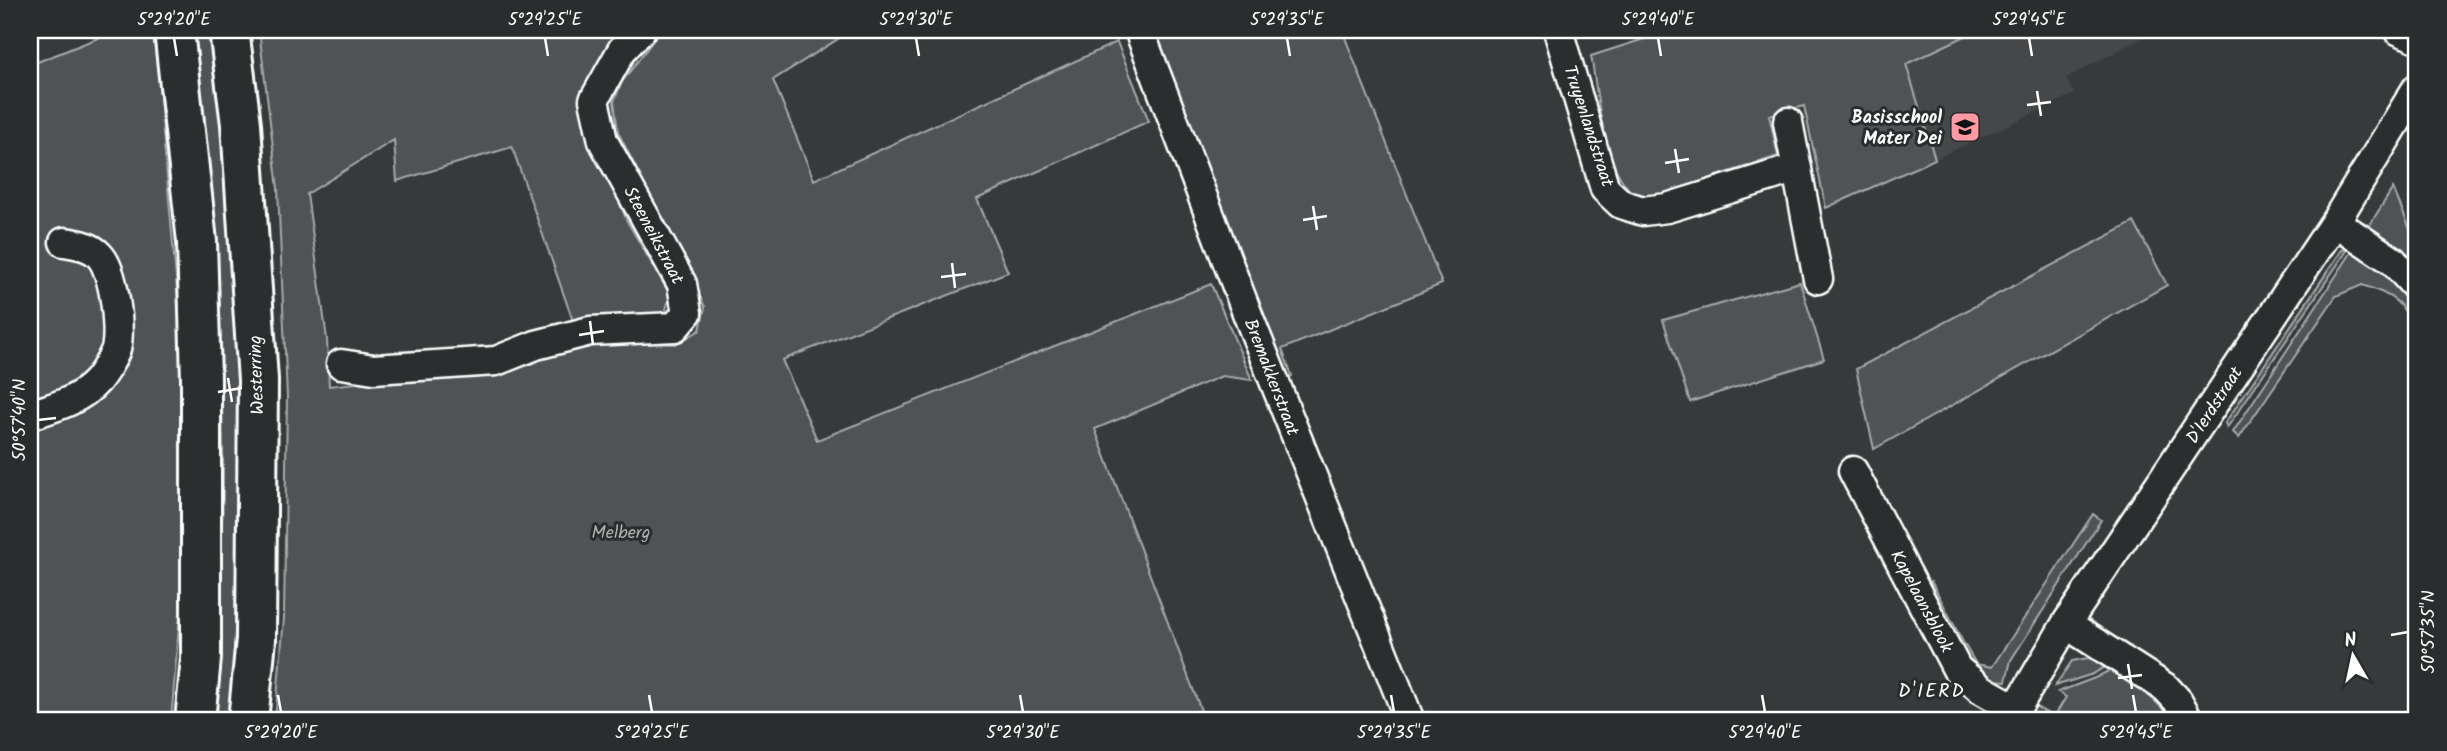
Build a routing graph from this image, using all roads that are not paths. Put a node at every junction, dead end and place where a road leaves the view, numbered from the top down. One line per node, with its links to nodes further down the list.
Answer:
1 (174, 30): 20 (highway)
2 (229, 30): 21 (highway, Westerring)
3 (641, 30): 15 (street, Steeneikstraat)
4 (1139, 30): 22 (street, Bremakkerstraat)
5 (1558, 30): 10 (street, Truyenlandstraat)
6 (2398, 30): 7 (street)
7 (2417, 38)
8 (2417, 88): 11 (street, D'Ierdstraat)
9 (1788, 122): 10 (street)
10 (1797, 168): 13 (street)
11 (2335, 222): 14 (street); 18 (street, D'Ierdstraat)
12 (64, 242): 16 (street)
13 (1818, 279)
14 (2417, 288)
15 (341, 364)
16 (30, 415)
17 (1853, 471): 19 (street, Kapelaansblook)
18 (2066, 624): 19 (street, D'Ierdstraat); 23 (street)
19 (2012, 715)
20 (195, 721)
21 (248, 721)
22 (1410, 721)
23 (2189, 721)

